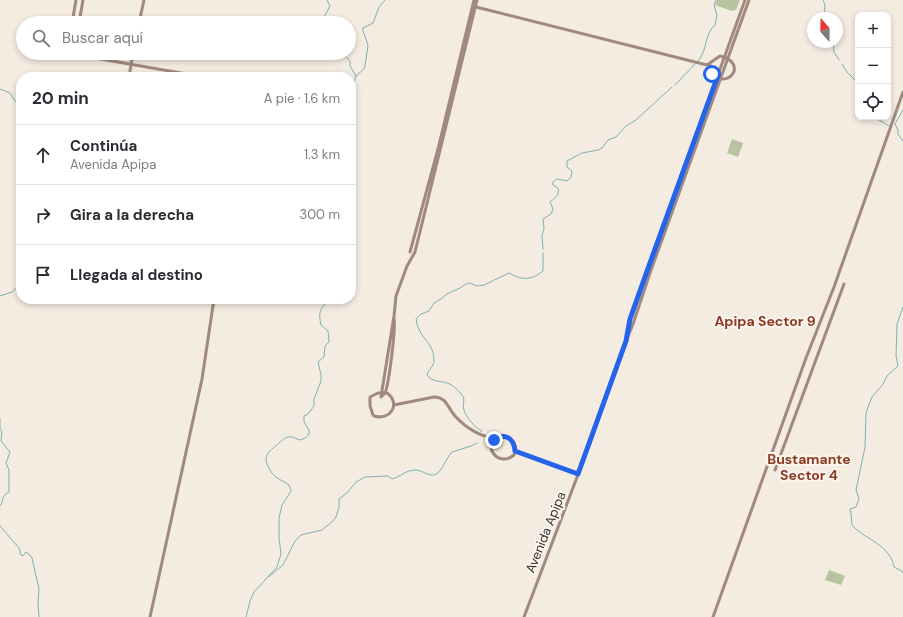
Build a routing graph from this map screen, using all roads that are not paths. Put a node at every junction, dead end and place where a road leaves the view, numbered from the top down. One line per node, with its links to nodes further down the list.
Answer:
1 (76, 0): 9 (street)
2 (83, 0): 10 (street)
3 (144, 0): 11 (street)
4 (474, 0): 21 (street)
5 (477, 0): 8 (street)
6 (745, 0): 12 (street, Avenida Apipa)
7 (749, 0): 12 (street, Avenida Apipa)
8 (476, 7): 15 (street); 24 (street)
9 (73, 16)
10 (80, 16)
11 (141, 16)
12 (726, 57): 15 (street); 19 (street, Avenida Apipa); 19 (street)
13 (108, 60): 16 (street)
14 (132, 60): 16 (street)
15 (710, 63): 19 (street)
16 (131, 64): 17 (street); 18 (street)
17 (130, 72)
18 (176, 72)
19 (718, 78): 29 (street, Avenida Apipa)
20 (903, 92): 32 (street)
21 (410, 252)
22 (844, 284): 28 (street)
23 (213, 304): 30 (street)
24 (384, 393): 25 (street); 25 (street)
25 (394, 405): 26 (street)
26 (497, 438): 27 (street); 27 (street)
27 (515, 451): 29 (street)
28 (775, 470)
29 (578, 474): 31 (street, Avenida Apipa)
30 (150, 617)
31 (524, 617)
32 (713, 617)

